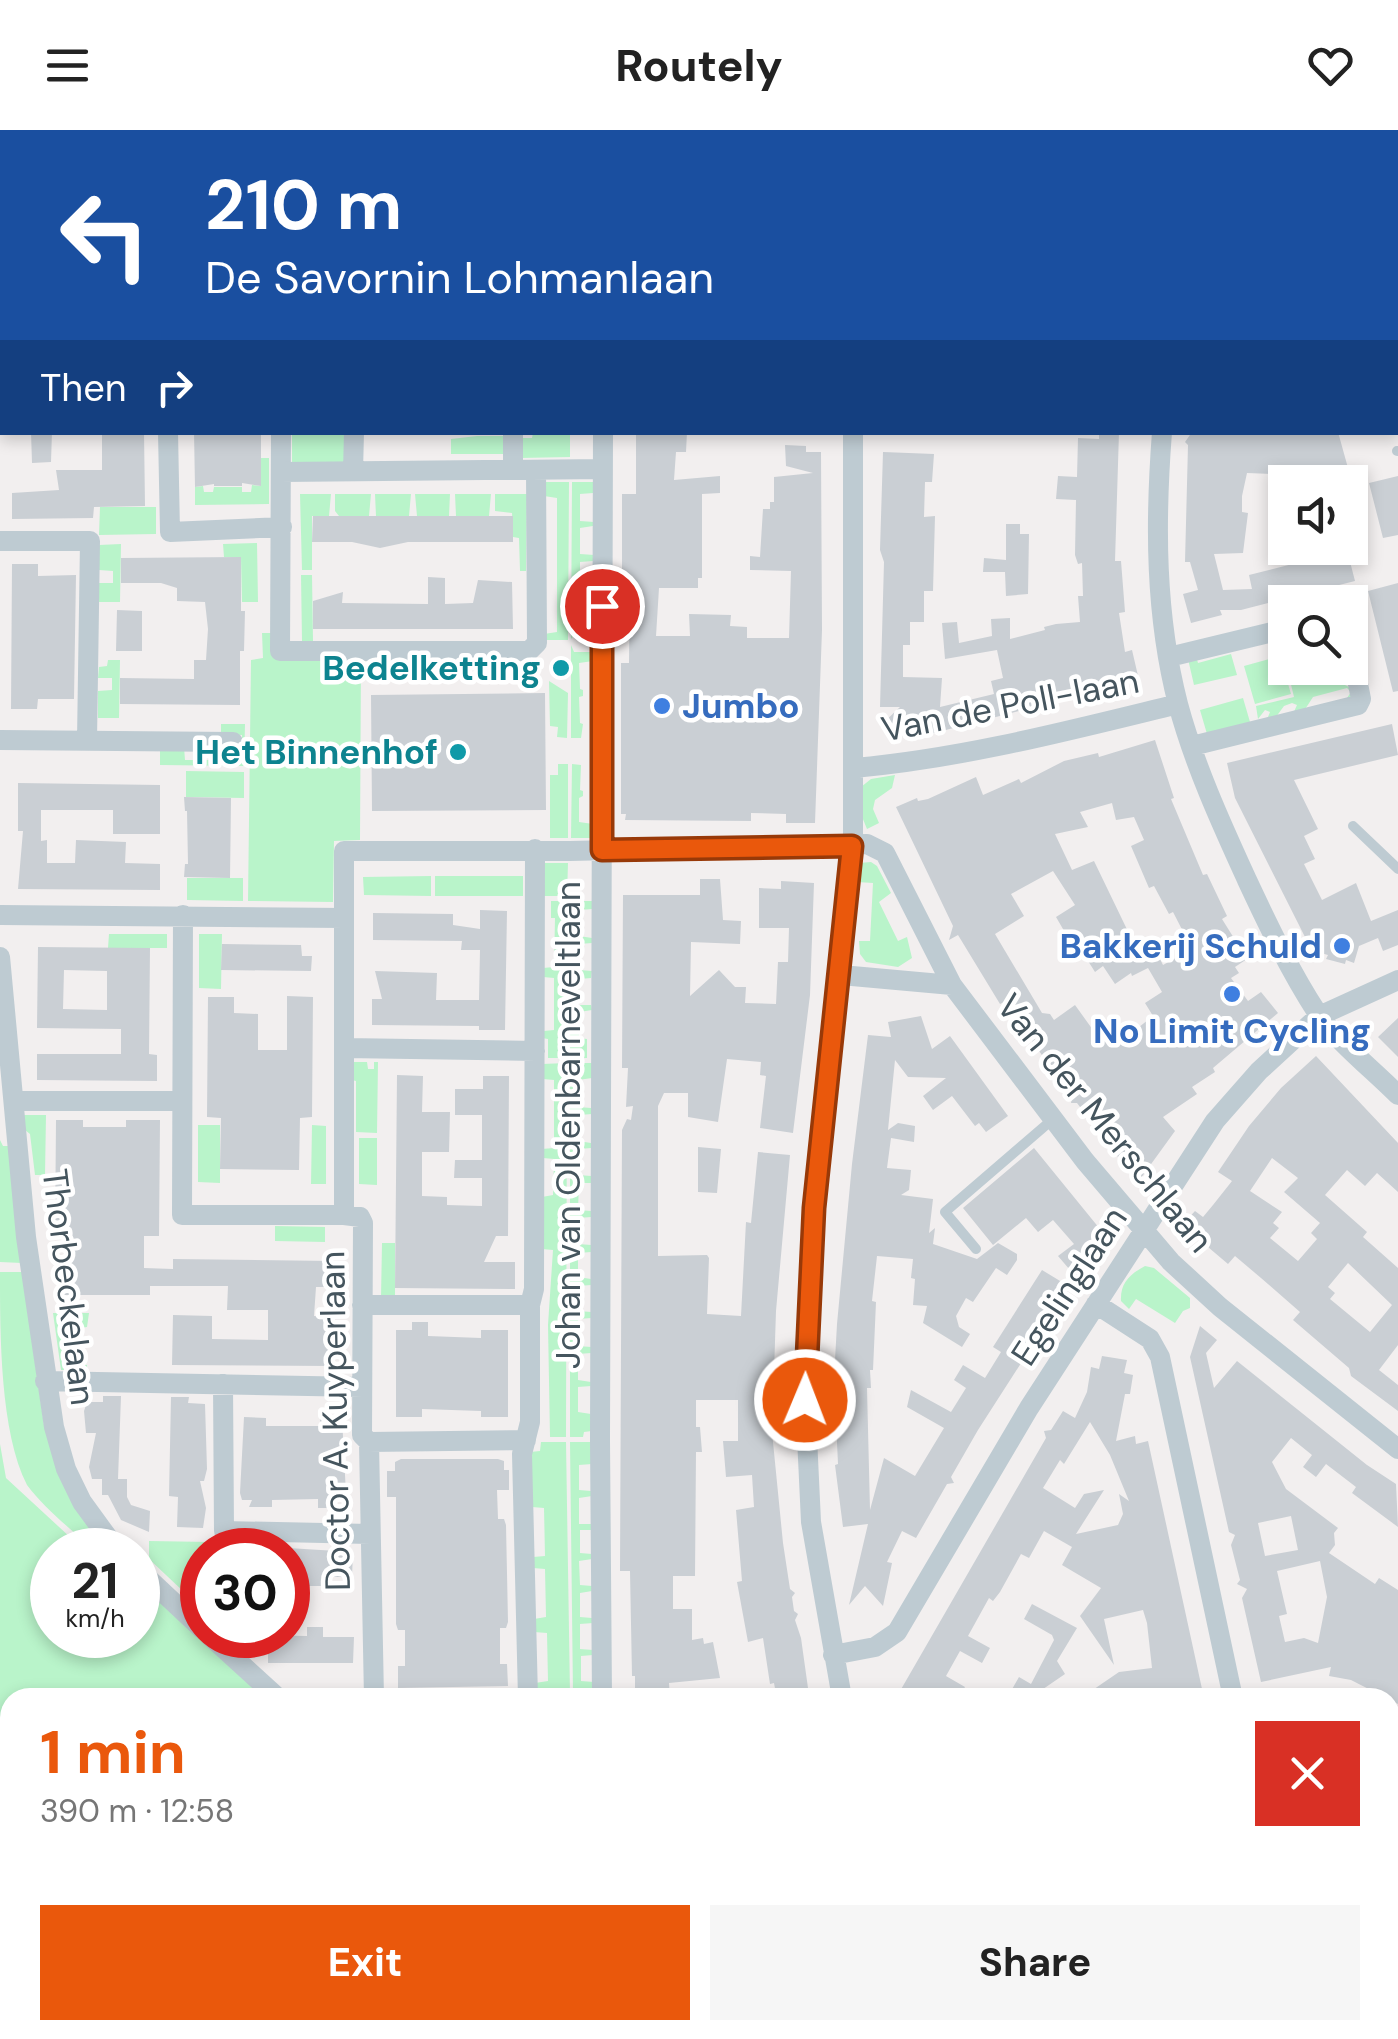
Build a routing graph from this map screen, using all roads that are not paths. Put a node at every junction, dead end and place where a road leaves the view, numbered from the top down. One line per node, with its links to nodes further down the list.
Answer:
1 (168, 435): 13 (street)
2 (281, 435): 11 (street)
3 (354, 435): 12 (street)
4 (513, 435): 8 (street)
5 (604, 435): 10 (street, Johan van Oldenbarneveltlaan)
6 (853, 435): 23 (street)
7 (1162, 435): 16 (street)
8 (512, 470): 9 (street); 12 (street)
9 (536, 470): 10 (street); 13 (street)
10 (603, 470): 27 (street, Johan van Oldenbarneveltlaan)
11 (282, 472): 12 (street); 13 (street)
12 (353, 472)
13 (282, 528)
14 (0, 541): 20 (street)
15 (1268, 633): 16 (street)
16 (1169, 658): 18 (street)
17 (1358, 685): 22 (street)
18 (1178, 704): 22 (street); 23 (street, Van de Poll-laan)
19 (0, 740): 20 (street)
20 (87, 740): 21 (street)
21 (233, 742)
22 (1192, 746): 36 (street)
23 (854, 768): 25 (street)
24 (1353, 826): 28 (lane)
25 (852, 846): 27 (street); 33 (street); 35 (street, Van der Merschlaan)
26 (535, 849): 27 (street); 31 (street, Doctor A. Kuyperlaan); 38 (street, Johan van Oldenbarneveltlaan)
27 (602, 850): 64 (street, Johan van Oldenbarneveltlaan)
28 (1398, 869)
29 (183, 915): 30 (street); 31 (street); 41 (street)
30 (0, 916)
31 (344, 918): 37 (street, Doctor A. Kuyperlaan)
32 (0, 957): 40 (street, Thorbeckelaan)
33 (841, 975): 35 (street, Van der Merschlaan); 59 (street)
34 (1398, 980): 36 (street, Egelinglaan)
35 (952, 985): 42 (street, Van der Merschlaan)
36 (1319, 1016): 39 (street); 44 (street, Egelinglaan)
37 (344, 1048): 38 (street); 43 (street, Doctor A. Kuyperlaan)
38 (535, 1050): 48 (street, Johan van Oldenbarneveltlaan)
39 (1398, 1095)
40 (16, 1101): 41 (street); 49 (street, Thorbeckelaan)
41 (182, 1101): 43 (street)
42 (1053, 1119): 44 (street, Van der Merschlaan); 45 (lane)
43 (344, 1215): 47 (street, Doctor A. Kuyperlaan)
44 (1144, 1230): 46 (street, Egelinglaan); 54 (street, Van der Merschlaan)
45 (976, 1249)
46 (1096, 1304): 59 (street, Egelinglaan); 66 (street)
47 (362, 1305): 48 (street); 51 (street, Doctor A. Kuyperlaan)
48 (530, 1305): 52 (street, Johan van Oldenbarneveltlaan)
49 (45, 1382): 50 (street); 55 (street, Thorbeckelaan)
50 (223, 1384): 51 (street); 56 (street)
51 (362, 1387): 53 (street, Doctor A. Kuyperlaan)
52 (526, 1440): 53 (street); 63 (street, Johan van Oldenbarneveltlaan)
53 (369, 1442): 56 (street, Doctor A. Kuyperlaan)
54 (1398, 1448)
55 (101, 1528)
56 (370, 1534): 62 (street, Doctor A. Kuyperlaan)
57 (160, 1590): 58 (street)
58 (180, 1609)
59 (833, 1655): 65 (street)
60 (235, 1658): 61 (street)
61 (267, 1688)
62 (374, 1688)
63 (528, 1688)
64 (602, 1688)
65 (840, 1688)
66 (1231, 1688)

